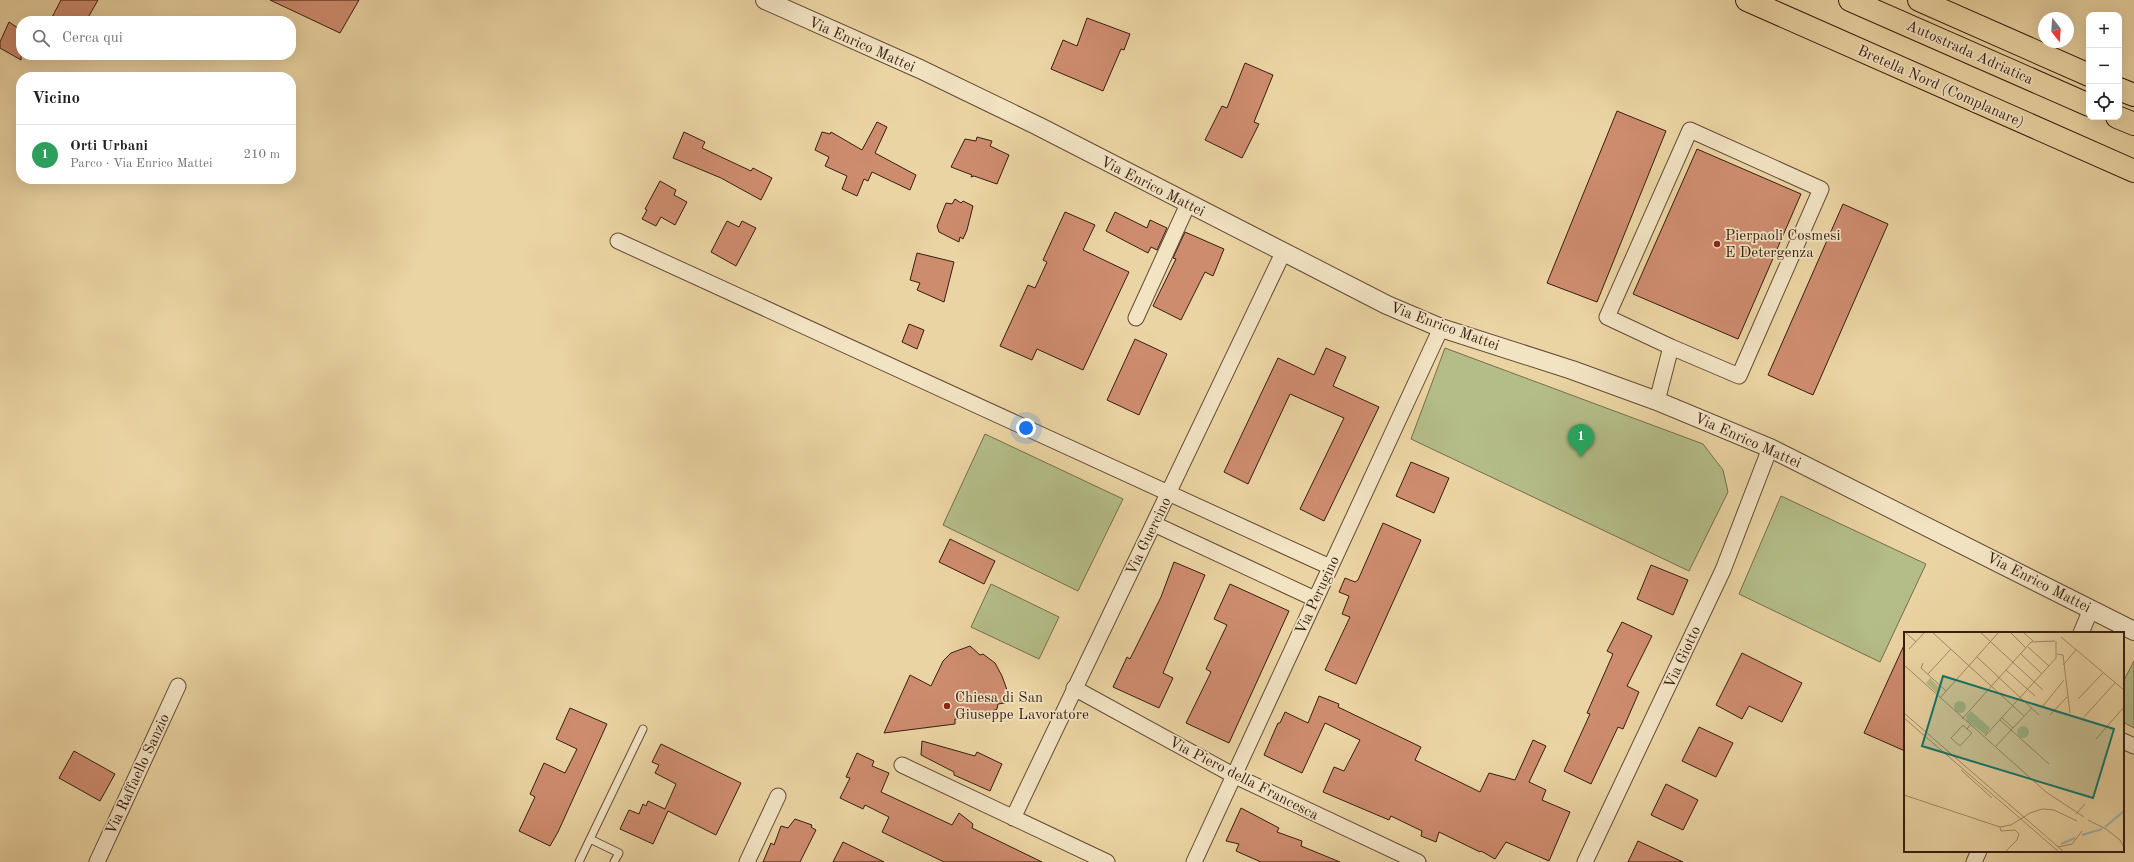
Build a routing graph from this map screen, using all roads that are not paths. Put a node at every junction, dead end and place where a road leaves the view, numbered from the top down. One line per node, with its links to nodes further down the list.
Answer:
1 (765, 0): 12 (street, Via Enrico Mattei)
2 (1747, 0): 11 (main road, Bretella Nord (Complanare))
3 (1850, 0): 8 (main road, Autostrada Adriatica)
4 (1919, 0): 5 (main road, Autostrada Adriatica)
5 (2086, 74)
6 (2122, 90): 7 (main road)
7 (2134, 95)
8 (2086, 104)
9 (2122, 119): 10 (main road)
10 (2134, 124)
11 (2134, 171)
12 (1188, 204): 14 (street, Via Enrico Mattei); 15 (street)
13 (618, 241): 20 (street)
14 (1283, 253): 16 (street, Via Enrico Mattei); 20 (street, Via Guercino)
15 (1136, 318)
16 (1441, 328): 18 (street, Via Enrico Mattei); 22 (street, Via Perugino)
17 (1671, 347): 17 (street); 18 (street)
18 (1657, 401): 19 (street, Via Enrico Mattei)
19 (1770, 448): 24 (street, Via Enrico Mattei); 45 (street, Via Giotto)
20 (1170, 492): 21 (street, Via Guercino); 22 (street)
21 (1154, 524): 23 (street); 28 (street, Via Guercino)
22 (1330, 567): 23 (street, Via Perugino)
23 (1315, 599): 33 (street, Via Perugino)
24 (2091, 609): 25 (street, Via Enrico Mattei); 26 (street)
25 (2134, 631)
26 (2081, 632)
27 (178, 686): 38 (street, Via Raffaello Sanzio)
28 (1074, 688): 33 (street, Via Piero della Francesca); 35 (street, Via Guercino)
29 (643, 729): 36 (lane)
30 (2124, 741): 31 (street)
31 (2134, 746)
32 (902, 765): 35 (street)
33 (1233, 776): 43 (street, Via Perugino); 44 (street, Via Piero della Francesca)
34 (778, 796): 41 (street)
35 (1013, 818): 42 (street)
36 (590, 839): 39 (lane); 40 (lane)
37 (1979, 852): 46 (street)
38 (97, 862)
39 (579, 862)
40 (614, 862)
41 (747, 862)
42 (1107, 862)
43 (1194, 862)
44 (1418, 862)
45 (1585, 862)
46 (1974, 862)

